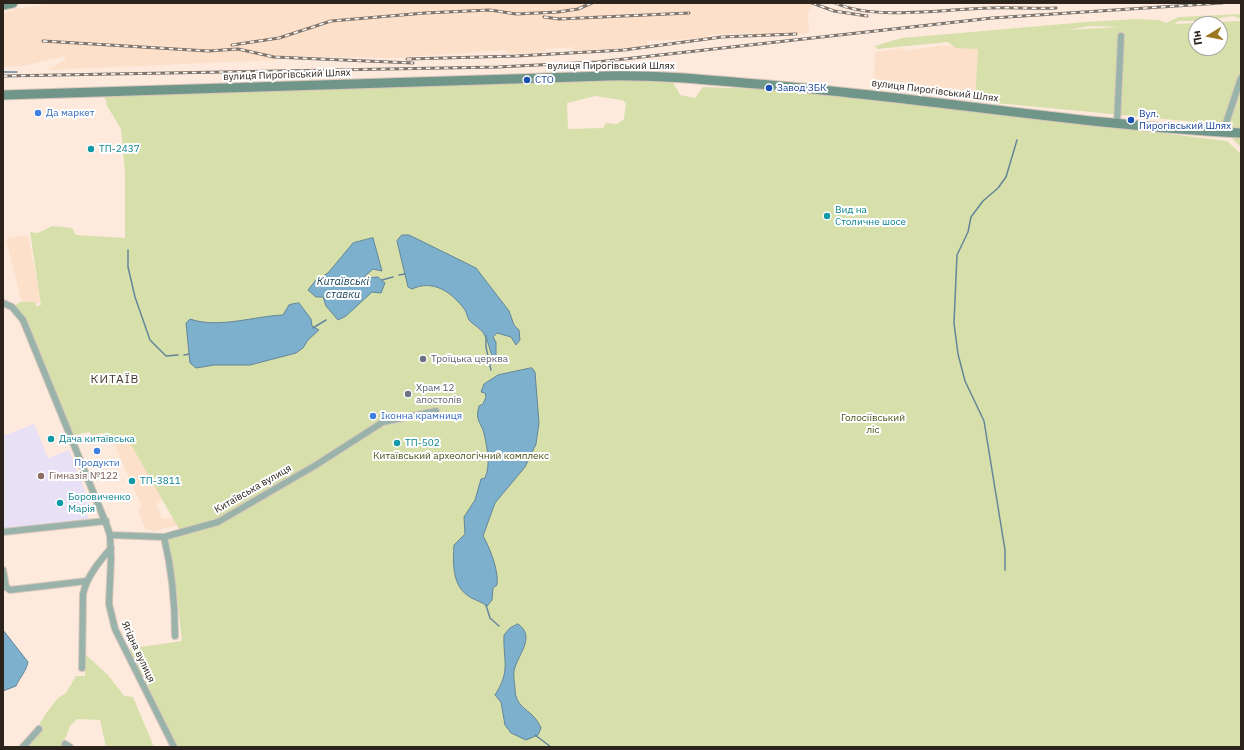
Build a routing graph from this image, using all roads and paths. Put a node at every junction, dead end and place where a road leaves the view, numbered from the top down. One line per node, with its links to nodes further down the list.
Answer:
1 (13, 3): 2 (street)
2 (3, 5)
3 (1121, 36): 6 (street)
4 (1241, 78): 7 (street)
5 (3, 95): 6 (street, вулиця Пирогівський Шлях)
6 (1117, 124): 7 (street, вулиця Пирогівський Шлях)
7 (1223, 132): 8 (street, вулиця Пирогівський Шлях)
8 (1241, 133)
9 (3, 303): 11 (street)
10 (436, 411): 14 (street, Китаївська вулиця)
11 (106, 521): 12 (street); 13 (street)
12 (3, 532)
13 (110, 535): 14 (street, Китаївська вулиця); 15 (street, Ягідна вулиця)
14 (164, 537): 18 (street)
15 (110, 548): 17 (street); 22 (street, Ягідна вулиця)
16 (3, 570): 17 (street)
17 (86, 580): 19 (street)
18 (175, 636)
19 (82, 668)
20 (39, 729): 21 (street)
21 (23, 747)
22 (174, 747)

